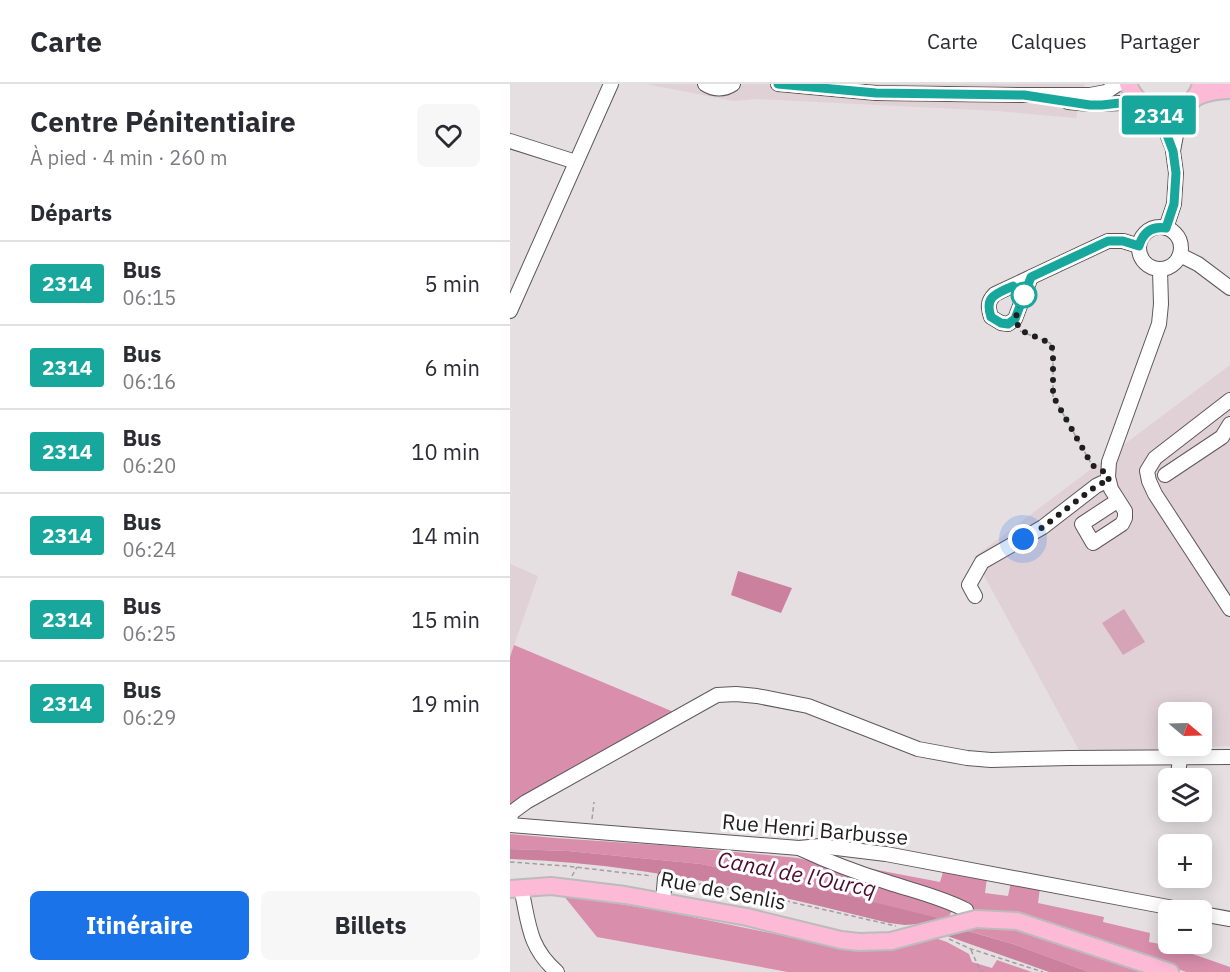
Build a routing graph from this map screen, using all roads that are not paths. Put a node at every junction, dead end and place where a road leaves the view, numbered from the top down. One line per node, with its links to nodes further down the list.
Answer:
1 (599, 84): 16 (street)
2 (611, 84): 16 (street)
3 (705, 84): 4 (street)
4 (733, 84)
5 (778, 84): 11 (street)
6 (890, 84): 11 (street)
7 (1118, 84): 12 (street)
8 (1128, 84): 14 (main road)
9 (928, 89): 11 (street); 12 (street)
10 (1230, 90): 13 (main road)
11 (876, 93)
12 (1024, 95): 14 (street)
13 (1192, 97): 15 (main road); 18 (street)
14 (1138, 101): 15 (main road)
15 (1158, 111): 18 (street)
16 (592, 125): 19 (street)
17 (510, 141): 19 (street)
18 (1173, 151): 20 (street)
19 (576, 162): 26 (street)
20 (1166, 228): 21 (street); 22 (street)
21 (1139, 246): 23 (street); 24 (street)
22 (1180, 255): 23 (street); 25 (street)
23 (1160, 270): 30 (street)
24 (1031, 277): 24 (street)
25 (1230, 288)
26 (510, 311)
27 (1226, 403): 28 (street); 33 (street)
28 (1230, 423): 29 (street)
29 (1165, 475)
30 (1109, 478): 31 (street); 32 (street)
31 (1118, 501)
32 (975, 596)
33 (1230, 609)
34 (1230, 757): 35 (street)
35 (1180, 758): 36 (street); 37 (street)
36 (1179, 768)
37 (510, 825): 38 (street, Rue Henri Barbusse)
38 (799, 848): 42 (street, Rue Henri Barbusse); 45 (street)
39 (665, 878): 41 (street)
40 (515, 889): 41 (main road, Rue de Senlis); 46 (street)
41 (663, 901): 45 (main road, Rue de Senlis, bridge)
42 (1158, 905)
43 (1212, 916): 44 (street)
44 (1230, 919)
45 (972, 920): 47 (main road, Rue de Senlis)
46 (557, 972)
47 (1170, 972)

